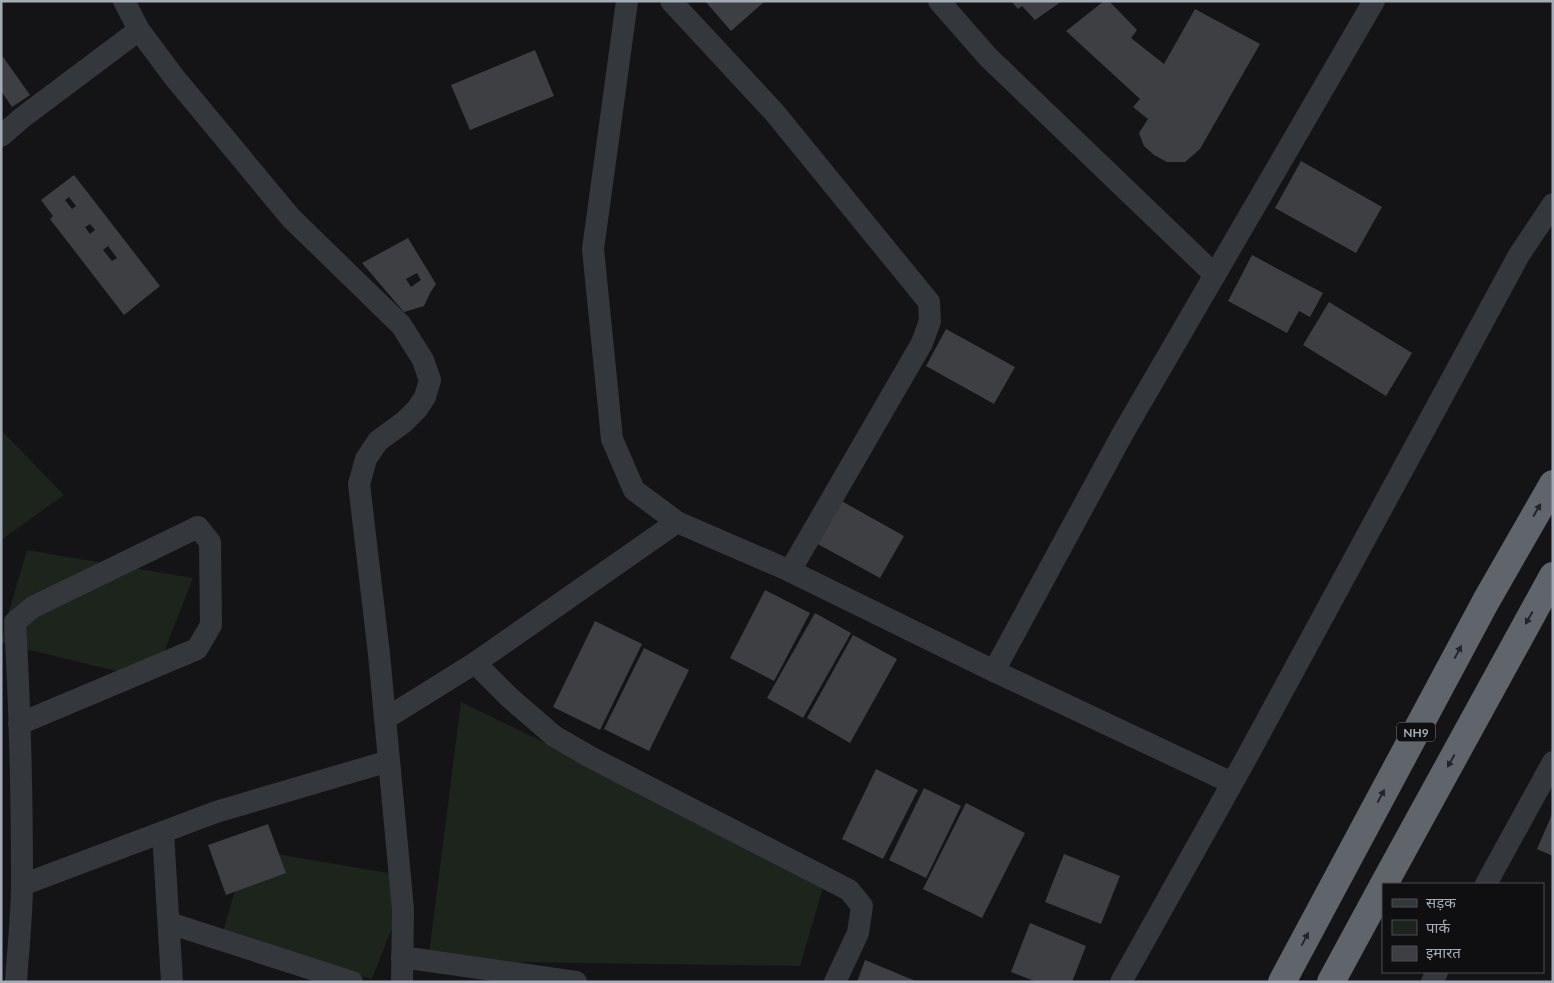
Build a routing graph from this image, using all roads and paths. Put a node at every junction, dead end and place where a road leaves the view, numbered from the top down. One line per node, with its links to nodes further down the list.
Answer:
1 (124, 1): 6 (street)
2 (627, 1): 11 (street)
3 (671, 1): 12 (street)
4 (939, 1): 9 (street)
5 (1374, 1): 9 (street)
6 (139, 30): 7 (street); 16 (street)
7 (1, 136)
8 (1553, 204): 20 (street)
9 (1215, 275): 15 (street)
10 (1553, 484): 35 (highway, NH9, one-way to 10)
11 (677, 522): 12 (street); 14 (street)
12 (790, 571): 15 (street)
13 (1553, 576): 22 (highway, one-way to 22)
14 (475, 663): 16 (street); 33 (street)
15 (994, 670): 20 (street)
16 (385, 719): 18 (street)
17 (19, 724): 17 (street); 24 (street)
18 (389, 761): 21 (street); 27 (street)
19 (1553, 762): 23 (street)
20 (1232, 783): 34 (street)
21 (163, 832): 24 (street); 26 (street)
22 (1384, 883)
23 (1487, 883)
24 (22, 885): 28 (street)
25 (1382, 887): 36 (highway)
26 (169, 923): 29 (street); 30 (street)
27 (402, 957): 31 (street); 32 (street)
28 (16, 982)
29 (172, 982)
30 (352, 982)
31 (402, 982)
32 (576, 982)
33 (835, 982)
34 (1121, 982)
35 (1282, 982)
36 (1330, 982)

